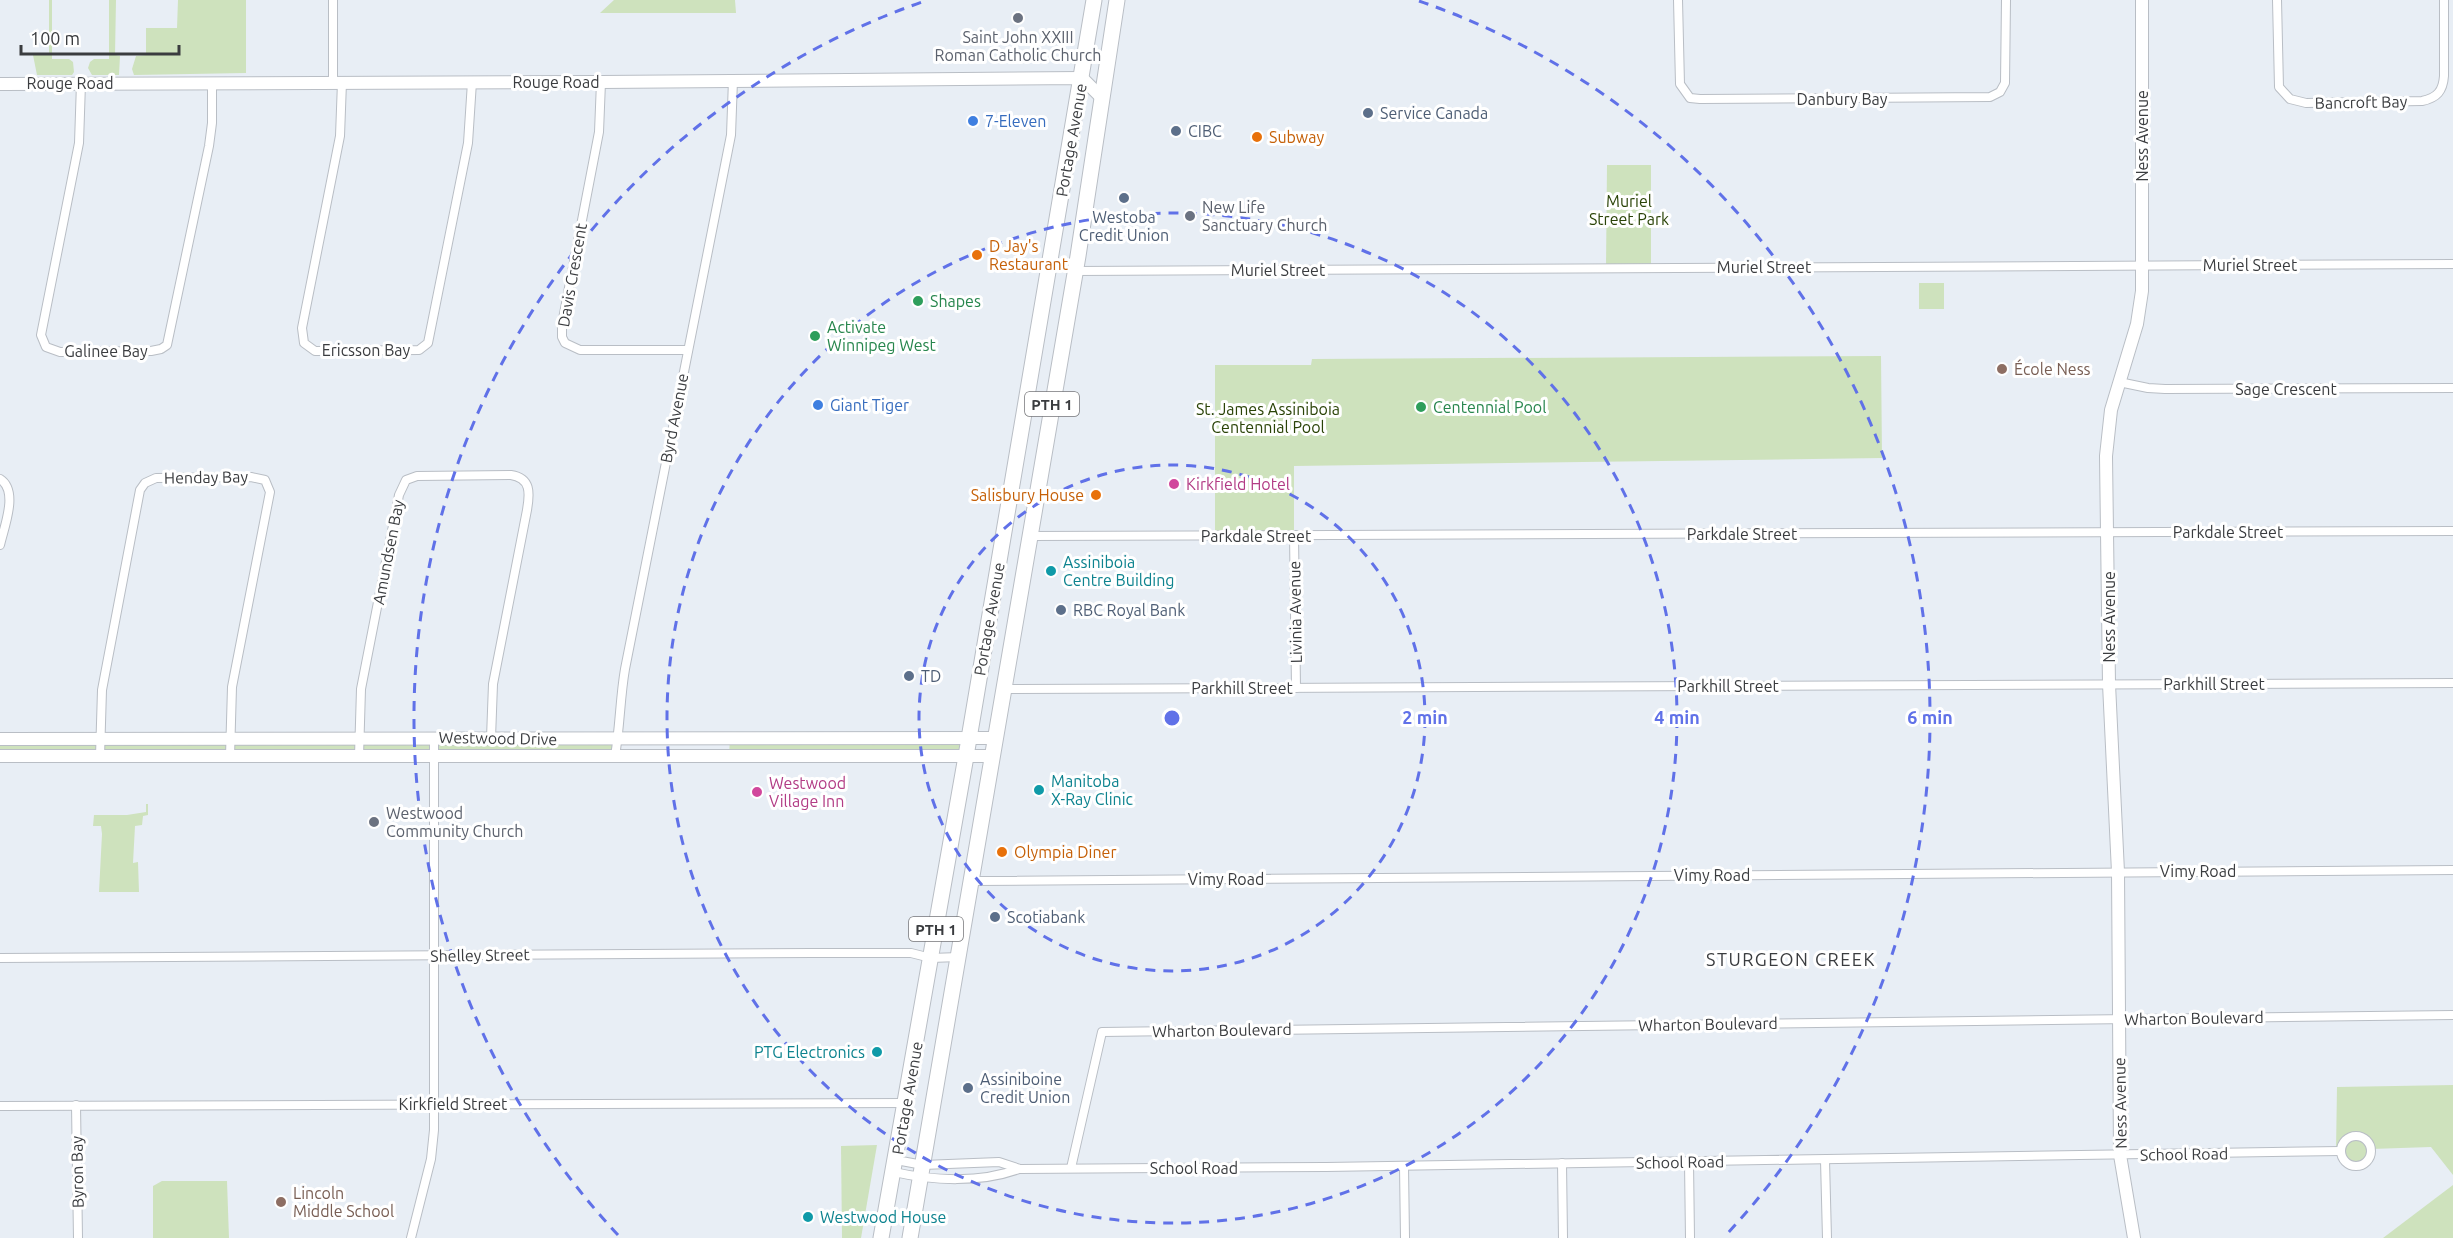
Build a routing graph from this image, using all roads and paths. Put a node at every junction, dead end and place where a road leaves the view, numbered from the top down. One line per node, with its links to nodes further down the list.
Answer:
1 (333, 0): 13 (street)
2 (1094, 0): 9 (highway, Portage Avenue / PTH 1)
3 (1117, 0): 16 (highway, Portage Avenue / PTH 1)
4 (1678, 0): 5 (street, Danbury Bay)
5 (2006, 0)
6 (2142, 0): 21 (street, Ness Avenue)
7 (2277, 0): 8 (street, Bancroft Bay)
8 (2444, 0)
9 (1087, 49): 10 (highway, Portage Avenue / PTH 1); 16 (highway)
10 (1082, 78): 11 (street, Rouge Road); 19 (street); 39 (highway, Portage Avenue / PTH 1)
11 (733, 80): 15 (street, Rouge Road); 23 (street, Byrd Avenue)
12 (212, 82): 13 (street, Rouge Road); 17 (street, Rouge Road); 17 (street, Galinee Bay)
13 (337, 82): 14 (street, Rouge Road); 14 (street, Ericsson Bay)
14 (472, 82): 15 (street, Rouge Road)
15 (600, 82): 23 (street, Davis Crescent)
16 (1106, 82): 19 (highway, Portage Avenue / PTH 1)
17 (81, 83): 18 (street, Rouge Road)
18 (0, 84)
19 (1103, 99): 22 (highway, Portage Avenue / PTH 1)
20 (2453, 264): 21 (street, Muriel Street)
21 (2142, 265): 22 (street, Muriel Street); 24 (street, Ness Avenue)
22 (1075, 272): 29 (highway, Portage Avenue / PTH 1)
23 (688, 350): 44 (street, Byrd Avenue)
24 (2119, 382): 25 (street, Sage Crescent); 28 (street, Ness Avenue)
25 (2453, 388)
26 (0, 478): 31 (street)
27 (2453, 531): 28 (street, Parkdale Street)
28 (2108, 533): 30 (street, Parkdale Street); 33 (street, Ness Avenue)
29 (1030, 536): 30 (street, Parkdale Street); 35 (highway, Portage Avenue / PTH 1)
30 (1294, 536): 34 (street, Livinia Avenue)
31 (0, 545)
32 (2453, 682): 33 (street, Parkhill Street)
33 (2109, 684): 34 (street, Parkhill Street); 54 (street, Ness Avenue)
34 (1296, 688): 35 (street, Parkhill Street)
35 (1004, 689): 41 (highway, Portage Avenue / PTH 1)
36 (230, 737): 37 (street, Westwood Drive); 43 (street, Westwood Drive); 43 (street, Henday Bay); 48 (street, Henday Bay)
37 (359, 737): 38 (street, Westwood Drive); 40 (street, Amundsen Bay); 49 (street, Amundsen Bay)
38 (434, 737): 40 (street, Westwood Drive); 50 (street)
39 (969, 737): 41 (street, Westwood Drive); 44 (street, Westwood Drive); 45 (highway, Portage Avenue / PTH 1)
40 (491, 738): 44 (street, Westwood Drive)
41 (996, 738): 52 (highway, Portage Avenue / PTH 1)
42 (0, 739): 43 (street, Westwood Drive)
43 (100, 739): 47 (street, Henday Bay)
44 (618, 739): 51 (street, Byrd Avenue)
45 (966, 755): 51 (street, Westwood Drive); 52 (street, Westwood Drive); 59 (highway, Portage Avenue / PTH 1)
46 (0, 756): 47 (street, Westwood Drive)
47 (100, 756): 48 (street, Westwood Drive)
48 (230, 756): 49 (street, Westwood Drive)
49 (359, 756): 50 (street, Westwood Drive)
50 (434, 756): 51 (street, Westwood Drive); 56 (street)
51 (615, 756)
52 (992, 756): 55 (highway, Portage Avenue / PTH 1)
53 (2453, 870): 54 (street, Vimy Road)
54 (2118, 872): 55 (street, Vimy Road); 61 (street, Ness Avenue)
55 (972, 881): 57 (highway, Portage Avenue / PTH 1)
56 (434, 956): 58 (street, Shelley Street); 59 (street, Shelley Street); 63 (street)
57 (959, 957): 59 (street, Shelley Street); 75 (highway, Portage Avenue / PTH 1)
58 (0, 958)
59 (931, 958): 62 (highway, Portage Avenue / PTH 1)
60 (2453, 1015): 61 (street, Wharton Boulevard)
61 (2119, 1018): 67 (street, Ness Avenue); 74 (street, Wharton Boulevard)
62 (906, 1103): 63 (street, Kirkfield Street); 71 (highway, Portage Avenue / PTH 1)
63 (434, 1104): 64 (street, Kirkfield Street); 77 (street)
64 (76, 1105): 65 (street, Kirkfield Street); 76 (street, Byron Bay)
65 (0, 1106)
66 (2341, 1151): 67 (street, School Road)
67 (2120, 1155): 68 (street, School Road); 84 (street, Ness Avenue)
68 (1825, 1160): 69 (street, School Road); 83 (street)
69 (1689, 1162): 70 (street, School Road); 82 (street)
70 (1562, 1163): 72 (street, School Road); 81 (street)
71 (895, 1166): 75 (street, School Road); 75 (street, School Road); 78 (highway, Portage Avenue / PTH 1)
72 (1404, 1166): 74 (street, School Road); 80 (street)
73 (1020, 1168): 74 (street, School Road); 75 (street, School Road); 75 (street, School Road)
74 (1071, 1168)
75 (922, 1172): 79 (highway, Portage Avenue / PTH 1)
76 (78, 1238)
77 (411, 1238)
78 (881, 1238)
79 (910, 1238)
80 (1406, 1238)
81 (1563, 1238)
82 (1690, 1238)
83 (1827, 1238)
84 (2134, 1238)

